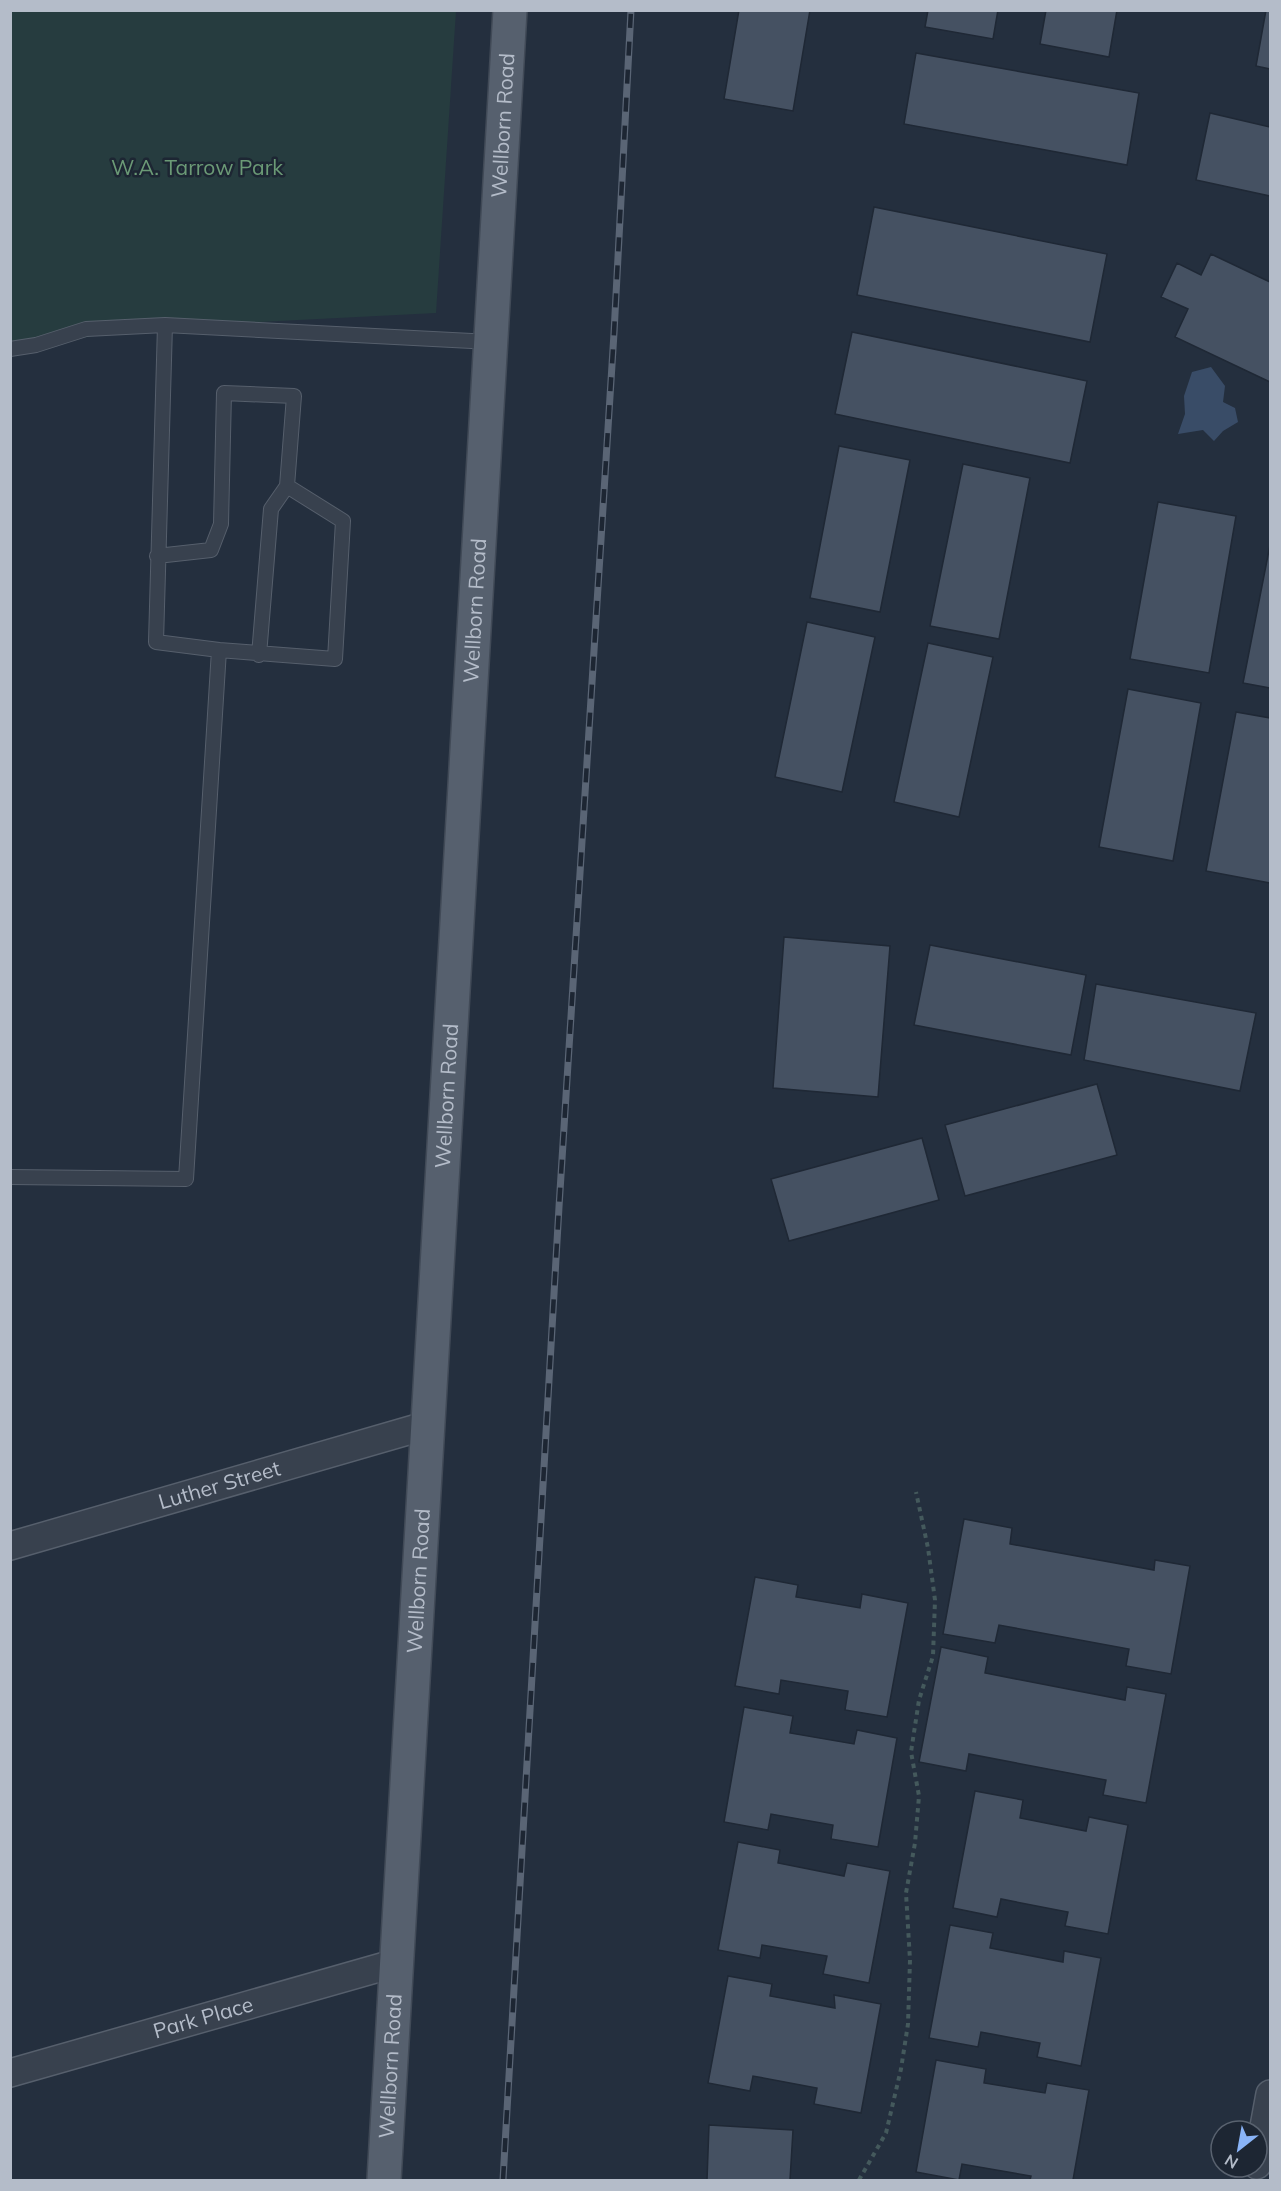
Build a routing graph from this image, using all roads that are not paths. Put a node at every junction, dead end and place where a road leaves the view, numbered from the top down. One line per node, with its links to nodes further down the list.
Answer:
1 (510, 10): 3 (main road, Wellborn Road)
2 (165, 325): 3 (lane); 4 (lane); 6 (lane)
3 (491, 342): 10 (main road, Wellborn Road)
4 (10, 349)
5 (287, 486): 6 (lane); 8 (lane); 8 (lane)
6 (157, 555): 7 (lane)
7 (219, 650): 8 (lane); 9 (lane)
8 (259, 655)
9 (10, 1177)
10 (428, 1425): 11 (street, Luther Street); 12 (main road, Wellborn Road)
11 (10, 1546)
12 (396, 1963): 13 (street, Park Place); 16 (main road, Wellborn Road)
13 (10, 2073)
14 (1270, 2094): 15 (street)
15 (1265, 2119)
16 (384, 2181)

